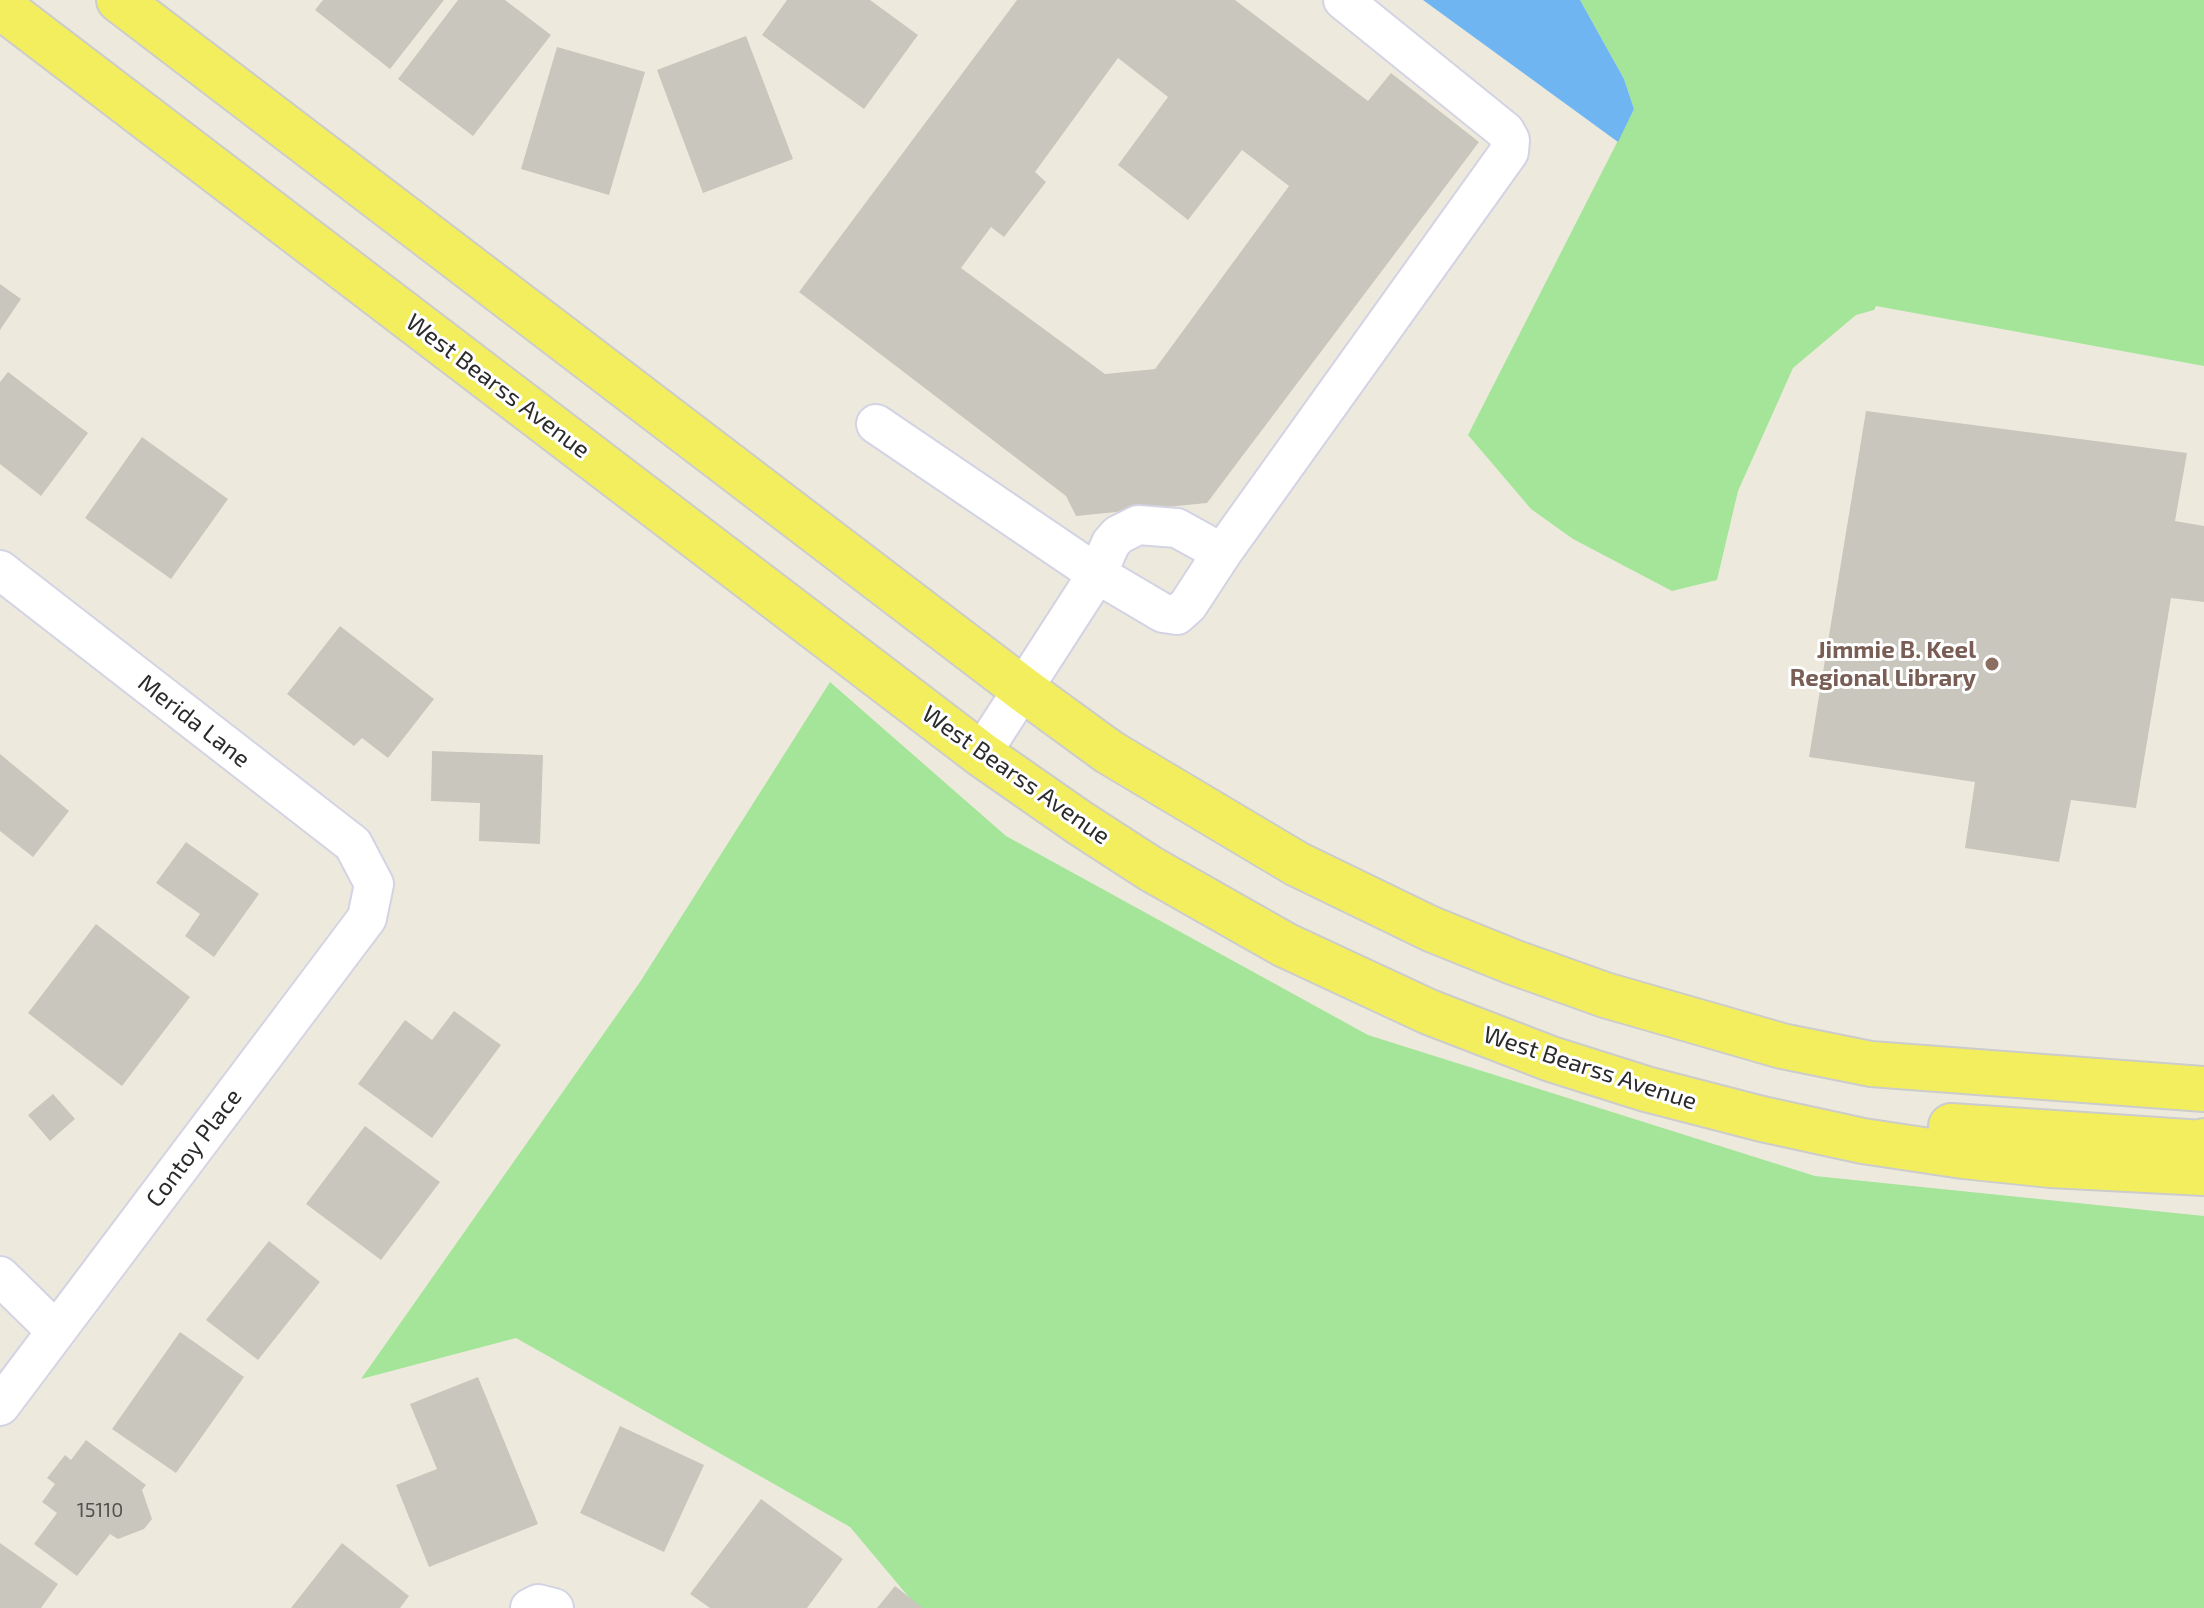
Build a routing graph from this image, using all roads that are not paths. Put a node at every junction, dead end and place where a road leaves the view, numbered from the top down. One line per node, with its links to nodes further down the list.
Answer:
1 (119, 0): 8 (main road)
2 (1343, 0): 5 (street)
3 (0, 6): 9 (main road, West Bearss Avenue)
4 (876, 424): 7 (street)
5 (1222, 553): 7 (street); 7 (street)
6 (0, 570): 10 (street, Merida Lane)
7 (1097, 574): 8 (street)
8 (1024, 690): 9 (street); 11 (main road)
9 (981, 754): 12 (main road, West Bearss Avenue)
10 (374, 884): 16 (street, Contoy Place)
11 (2204, 1089)
12 (1863, 1141): 13 (main road); 14 (main road, West Bearss Avenue)
13 (2204, 1141)
14 (2204, 1173)
15 (0, 1276): 16 (street)
16 (56, 1331): 17 (street, Contoy Place)
17 (0, 1406)
18 (530, 1608): 19 (street)
19 (554, 1608)

